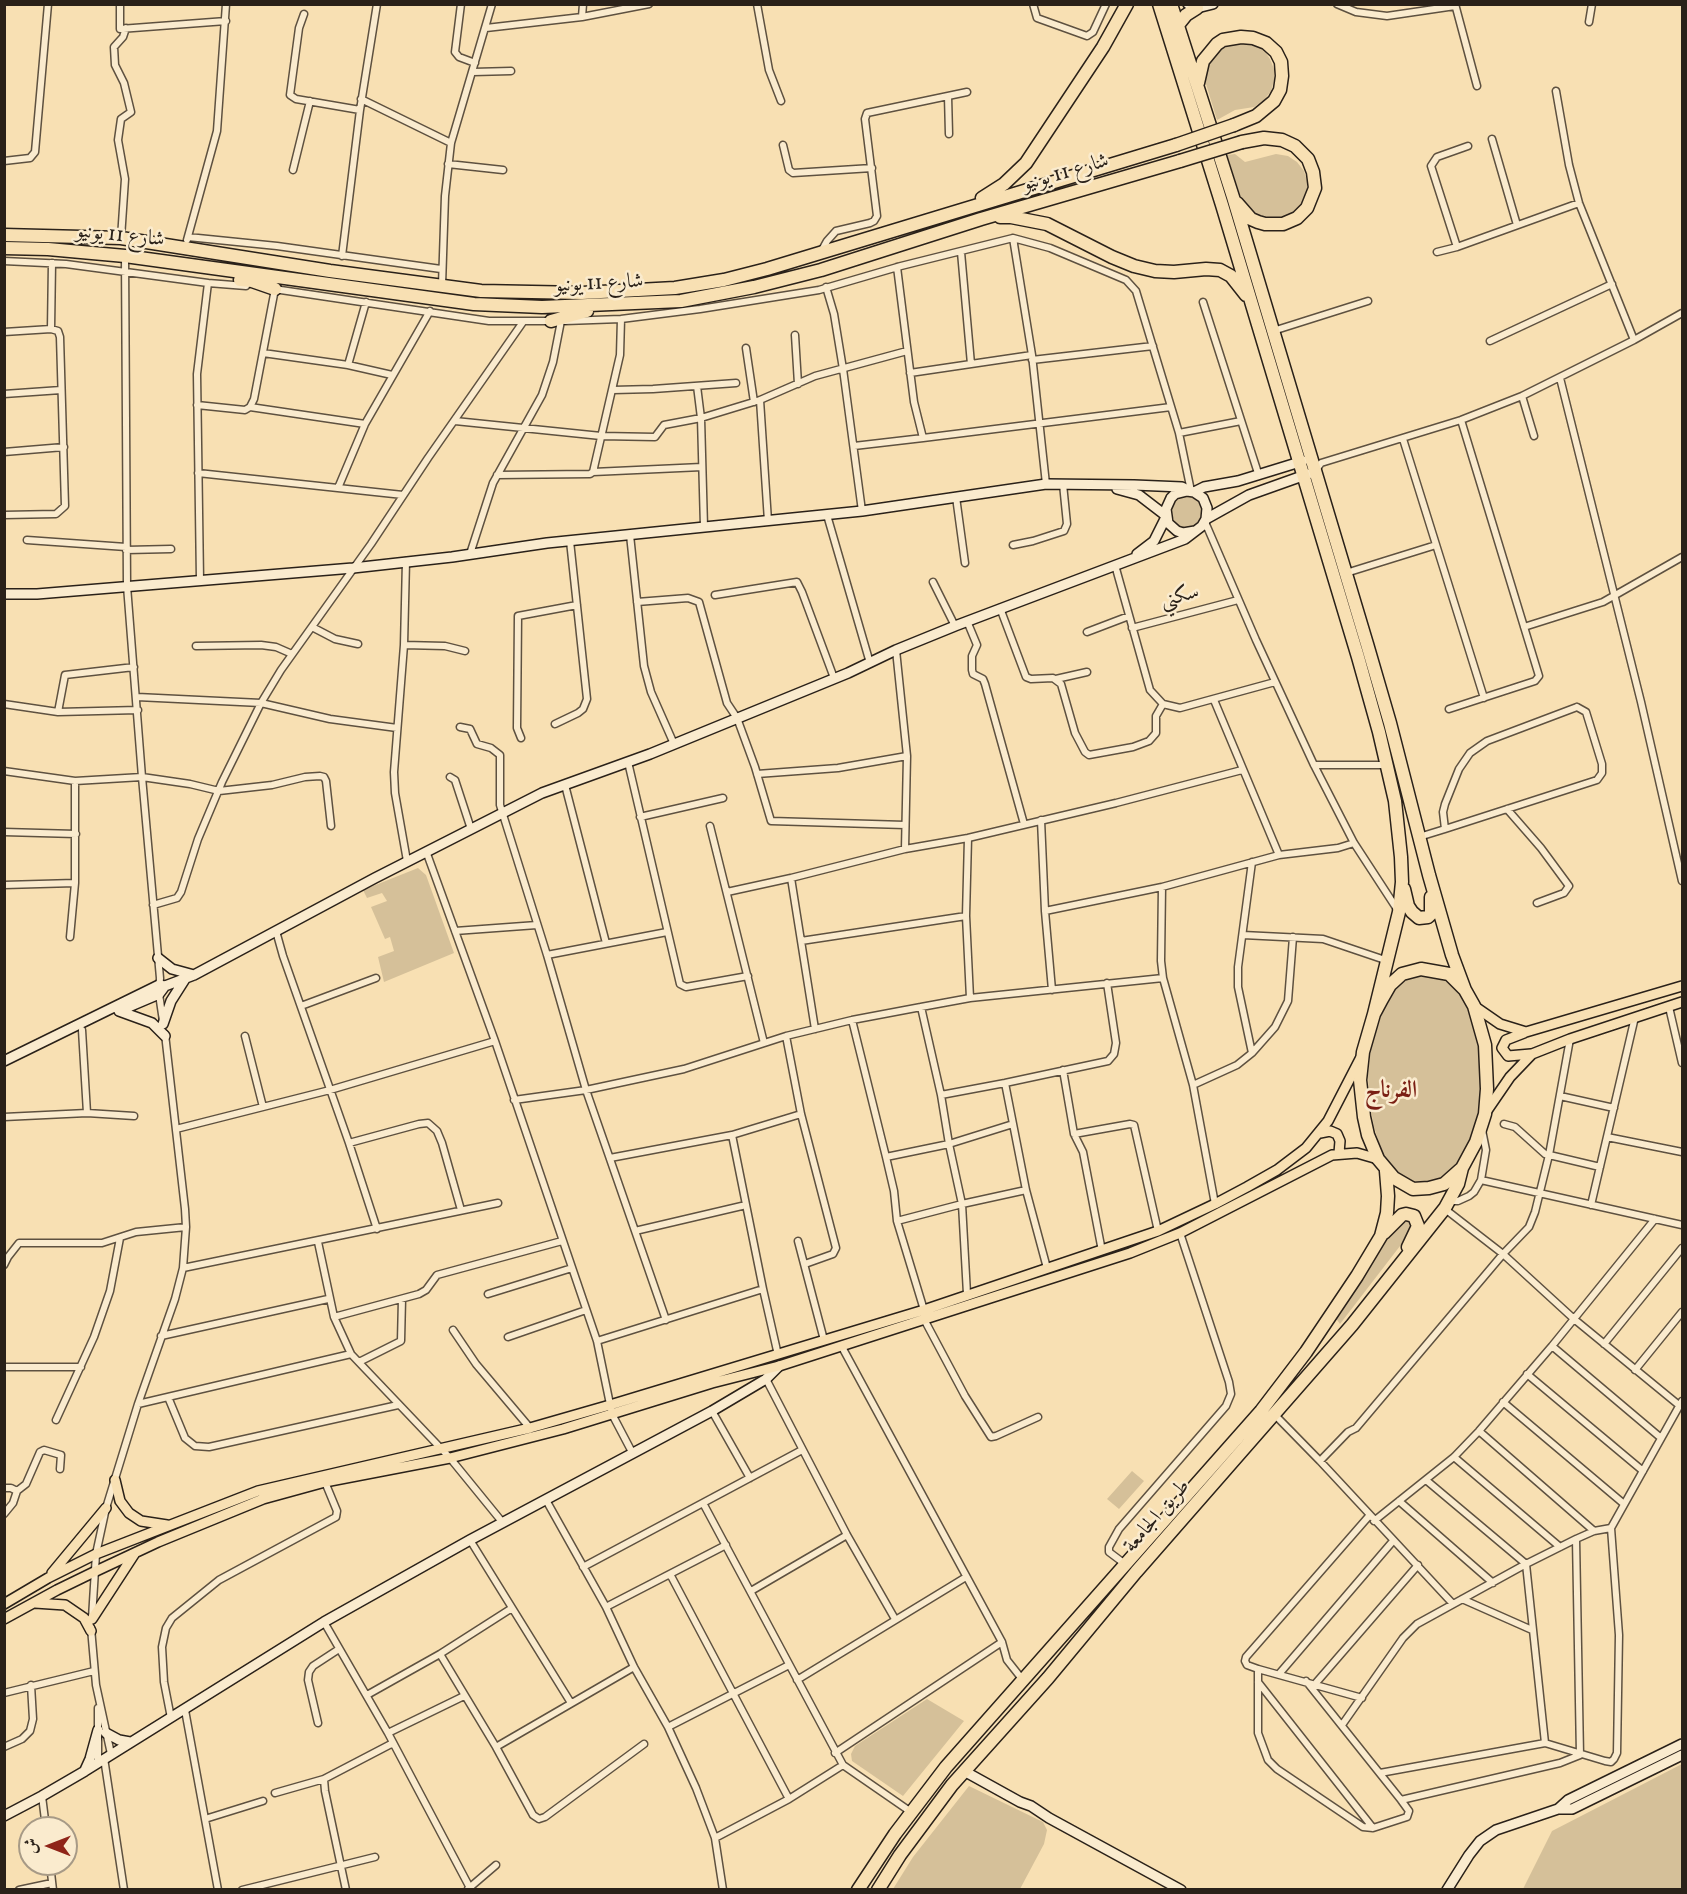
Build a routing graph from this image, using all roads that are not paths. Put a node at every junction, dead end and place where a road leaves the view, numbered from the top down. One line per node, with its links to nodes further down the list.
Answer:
1 (48, 4): 44 (street)
2 (120, 4): 25 (street)
3 (226, 4): 22 (street)
4 (377, 4): 35 (street)
5 (461, 4): 27 (street)
6 (492, 4): 26 (street)
7 (582, 4): 21 (street)
8 (649, 4): 21 (street)
9 (757, 4): 37 (street)
10 (1033, 4): 11 (street)
11 (1106, 4)
12 (1127, 4): 51 (highway)
13 (1158, 4): 82 (highway)
14 (1171, 4): 24 (highway)
15 (1213, 4): 19 (main road)
16 (1337, 4): 18 (street)
17 (1592, 4): 23 (street)
18 (1455, 5): 31 (street)
19 (1192, 6): 24 (highway)
20 (304, 14): 36 (street)
21 (582, 16): 26 (street)
22 (226, 21): 25 (street); 58 (street)
23 (1589, 22)
24 (1178, 25): 30 (highway)
25 (126, 28): 56 (street)
26 (486, 28): 27 (street)
27 (475, 63): 29 (street)
28 (511, 71): 29 (street)
29 (473, 72): 41 (street)
30 (1198, 84): 49 (highway); 51 (highway, شارع 11 يونيو, bridge)
31 (1477, 86)
32 (1556, 91): 50 (street)
33 (967, 92): 34 (street)
34 (948, 96): 39 (street); 46 (street)
35 (361, 99): 38 (street); 41 (street)
36 (310, 101): 38 (street); 47 (street)
37 (781, 101)
38 (360, 110): 65 (street)
39 (949, 134)
40 (1492, 139): 54 (street)
41 (451, 143): 45 (street)
42 (783, 145): 46 (street)
43 (1468, 146): 59 (street)
44 (4, 161)
45 (448, 164): 48 (street); 70 (street)
46 (872, 168): 63 (street)
47 (293, 170)
48 (503, 170)
49 (1233, 197): 52 (highway, شارع 11 يونيو, bridge); 90 (highway)
50 (1579, 203): 54 (street); 75 (street)
51 (962, 209): 53 (highway); 63 (highway, شارع 11 يونيو)
52 (981, 219): 53 (highway, شارع 11 يونيو); 82 (highway)
53 (961, 225): 83 (highway, شارع 11 يونيو)
54 (1517, 225): 59 (street)
55 (4, 235): 56 (highway, شارع 11 يونيو)
56 (121, 238): 58 (highway, شارع 11 يونيو)
57 (1014, 238): 61 (street); 95 (street); 99 (street)
58 (186, 243): 65 (street); 72 (highway, شارع 11 يونيو)
59 (1457, 247): 62 (street)
60 (4, 248): 64 (highway, شارع 11 يونيو)
61 (961, 252): 68 (street); 100 (street)
62 (1437, 252)
63 (820, 254): 76 (highway, شارع 11 يونيو)
64 (125, 255): 69 (highway, شارع 11 يونيو); 71 (street)
65 (342, 256): 70 (street)
66 (4, 261): 67 (street)
67 (52, 263): 71 (street); 89 (street)
68 (897, 267): 77 (street); 97 (street)
69 (218, 269): 74 (highway, شارع 11 يونيو); 78 (highway)
70 (441, 269): 76 (street)
71 (125, 271): 73 (street); 158 (street)
72 (330, 271): 74 (highway); 76 (highway, شارع 11 يونيو)
73 (208, 283): 78 (street); 114 (street)
74 (328, 284): 83 (highway, شارع 11 يونيو)
75 (1612, 284): 93 (street); 94 (street)
76 (442, 286)
77 (826, 287): 86 (street); 102 (street)
78 (274, 289): 80 (street); 98 (street)
79 (1368, 301): 90 (street)
80 (366, 302): 84 (street); 101 (street)
81 (1203, 302): 119 (street)
82 (1251, 303): 132 (highway)
83 (608, 306): 87 (highway)
84 (430, 311): 88 (street); 104 (street)
85 (1683, 313): 93 (street)
86 (621, 319): 87 (street); 110 (street)
87 (556, 321): 88 (street); 123 (street)
88 (523, 322): 120 (street)
89 (51, 329): 91 (street); 109 (street)
90 (1273, 331): 132 (highway)
91 (4, 332)
92 (795, 335): 107 (street)
93 (1634, 340): 105 (street)
94 (1490, 341)
95 (1153, 346): 99 (street); 115 (street)
96 (746, 348): 113 (street)
97 (907, 351): 102 (street); 103 (street)
98 (263, 353): 101 (street); 116 (street)
99 (1032, 357): 100 (street); 122 (street)
100 (970, 364): 103 (street)
101 (348, 365): 104 (street)
102 (843, 369): 107 (street); 129 (street)
103 (910, 373): 127 (street)
104 (392, 375): 121 (street)
105 (1560, 378): 112 (street); 173 (street)
106 (736, 383): 108 (street)
107 (798, 384): 113 (street)
108 (698, 386): 110 (street); 117 (street)
109 (61, 390): 111 (street); 130 (street)
110 (613, 390): 125 (street)
111 (4, 394)
112 (1522, 396): 118 (street); 126 (street)
113 (757, 401): 117 (street); 149 (street)
114 (197, 405): 116 (street); 135 (street)
115 (1171, 406): 122 (street); 124 (street)
116 (250, 407): 121 (street)
117 (701, 418): 125 (street); 133 (street)
118 (1461, 420): 128 (street); 182 (street)
119 (1241, 421): 124 (street); 136 (street)
120 (455, 422): 123 (street); 143 (street)
121 (365, 424): 141 (street)
122 (1040, 424): 127 (street); 138 (street)
123 (522, 429): 125 (street); 137 (street)
124 (1179, 433): 142 (street)
125 (601, 435): 134 (street)
126 (1534, 436)
127 (923, 438): 129 (street)
128 (1403, 439): 132 (street); 157 (street)
129 (854, 446): 145 (street)
130 (64, 447): 131 (street); 146 (street)
131 (4, 452)
132 (1310, 466): 136 (main road); 150 (main road); 167 (highway); 215 (highway)
133 (702, 467): 134 (street); 151 (street)
134 (593, 472): 137 (street)
135 (198, 473): 141 (street); 168 (street)
136 (1258, 473): 142 (main road)
137 (497, 475): 160 (street)
138 (1046, 484): 139 (main road); 144 (main road)
139 (1063, 484): 140 (main road); 156 (street)
140 (1086, 484): 142 (main road); 148 (main road)
141 (338, 488): 143 (street)
142 (1191, 491): 148 (main road); 150 (main road)
143 (403, 495): 166 (street)
144 (956, 497): 145 (main road); 164 (street)
145 (862, 512): 147 (main road)
146 (4, 515)
147 (827, 515): 149 (main road); 191 (street)
148 (1166, 516): 152 (main road); 163 (main road)
149 (768, 521): 151 (main road)
150 (1206, 521): 152 (main road); 174 (street)
151 (704, 527): 153 (main road)
152 (1195, 531): 163 (main road)
153 (630, 535): 155 (main road); 175 (street)
154 (27, 540): 158 (street)
155 (570, 541): 160 (main road); 176 (street)
156 (1013, 545)
157 (1436, 545): 167 (street); 198 (street)
158 (126, 549): 159 (street); 170 (street)
159 (171, 549)
160 (470, 554): 162 (main road)
161 (1683, 558): 173 (street)
162 (406, 561): 166 (main road); 186 (street)
163 (1125, 561): 165 (main road)
164 (965, 563)
165 (1115, 565): 177 (main road); 178 (street)
166 (353, 568): 168 (main road); 181 (street)
167 (1346, 573): 238 (highway)
168 (200, 580): 170 (main road)
169 (933, 582): 180 (street)
170 (128, 586): 171 (main road); 192 (street)
171 (4, 594)
172 (716, 595): 194 (street)
173 (1613, 596): 182 (street); 247 (street)
174 (1238, 600): 183 (street, سكني); 196 (street)
175 (637, 602): 206 (street); 211 (street)
176 (577, 605): 207 (street); 210 (street)
177 (1000, 608): 179 (main road); 195 (street)
178 (1129, 616): 183 (street); 184 (street)
179 (967, 621): 180 (main road); 229 (street)
180 (955, 626): 188 (main road)
181 (312, 627): 185 (street); 190 (street)
182 (1524, 627): 198 (street)
183 (1132, 628): 202 (street)
184 (1087, 632)
185 (358, 644)
186 (404, 645): 189 (street); 209 (street)
187 (196, 646): 190 (street)
188 (896, 650): 191 (main road); 212 (street)
189 (465, 651)
190 (292, 654): 200 (street)
191 (870, 663): 194 (main road)
192 (134, 667): 197 (street); 205 (street)
193 (1087, 672): 195 (street)
194 (834, 678): 206 (main road)
195 (1056, 679): 202 (street)
196 (1275, 682): 199 (street); 214 (street)
197 (137, 697): 200 (street); 204 (street)
198 (1484, 698): 203 (street)
199 (1214, 700): 202 (street); 216 (street)
200 (261, 703): 209 (street); 223 (street)
201 (4, 704): 205 (street)
202 (1163, 704)
203 (1449, 709)
204 (138, 710): 205 (street); 219 (street)
205 (58, 712)
206 (737, 718): 211 (main road); 218 (street)
207 (555, 724)
208 (460, 727): 226 (street)
209 (397, 728): 243 (street)
210 (521, 738)
211 (674, 744): 213 (main road)
212 (907, 756): 218 (street); 232 (street)
213 (628, 762): 222 (main road); 227 (street)
214 (1314, 765): 215 (street); 239 (street)
215 (1387, 765): 248 (highway)
216 (1242, 770): 228 (street); 242 (street)
217 (4, 771): 221 (street)
218 (757, 774): 232 (street)
219 (142, 777): 221 (street); 223 (street); 254 (street)
220 (450, 777): 233 (street)
221 (75, 781): 236 (street)
222 (565, 785): 226 (main road); 266 (street)
223 (219, 791): 230 (street); 254 (street)
224 (723, 798): 227 (street)
225 (1507, 808): 234 (street); 234 (street); 253 (street)
226 (502, 813): 233 (main road); 258 (street)
227 (640, 817): 261 (street)
228 (1041, 820): 229 (street); 255 (street)
229 (1024, 824): 237 (street)
230 (331, 825)
231 (710, 825): 252 (street)
232 (905, 825): 240 (street)
233 (471, 829): 241 (main road)
234 (1445, 829): 238 (street)
235 (4, 832): 236 (street)
236 (76, 834): 249 (street)
237 (968, 837): 240 (street); 257 (street)
238 (1419, 837): 245 (highway)
239 (1354, 843): 242 (street); 256 (street)
240 (905, 849): 246 (street)
241 (426, 852): 243 (main road); 260 (street)
242 (1280, 855): 244 (street)
243 (407, 861): 259 (main road)
244 (1252, 862): 251 (street); 262 (street)
245 (1429, 875): 248 (highway); 278 (highway)
246 (791, 878): 252 (street); 265 (street)
247 (1683, 881)
248 (1402, 882): 256 (highway)
249 (75, 883): 250 (street); 263 (street)
250 (4, 885)
251 (1162, 887): 255 (street); 273 (street)
252 (727, 892): 270 (street)
253 (1538, 903)
254 (153, 906): 268 (street)
255 (1045, 911): 277 (street)
256 (1399, 912): 269 (highway)
257 (966, 916): 265 (street); 279 (street)
258 (537, 925): 260 (street); 267 (street)
259 (276, 931): 271 (main road); 281 (street)
260 (455, 931): 297 (street)
261 (667, 932): 266 (street); 270 (street)
262 (1243, 935): 264 (street); 300 (street)
263 (70, 937)
264 (1293, 937): 269 (street); 300 (street)
265 (801, 941): 290 (street)
266 (606, 944): 267 (street)
267 (547, 955): 308 (street)
268 (158, 958): 271 (main road); 276 (street)
269 (1388, 961): 286 (highway)
270 (748, 976): 298 (street)
271 (189, 977): 276 (main road); 289 (main road)
272 (376, 978): 281 (street)
273 (1163, 978): 274 (street); 306 (street)
274 (1107, 983): 277 (street); 304 (street)
275 (1683, 986): 292 (main road)
276 (161, 988): 285 (main road); 289 (street); 302 (main road)
277 (1052, 990): 279 (street)
278 (1465, 990): 282 (highway); 286 (highway)
279 (970, 998): 283 (street)
280 (1683, 1002): 284 (main road)
281 (301, 1006): 307 (street)
282 (1474, 1006): 292 (main road); 316 (highway)
283 (921, 1007): 288 (street); 309 (street)
284 (1669, 1007): 287 (main road); 303 (street)
285 (119, 1011): 291 (main road); 293 (main road)
286 (1374, 1014): 299 (highway)
287 (1635, 1017): 296 (main road); 313 (street)
288 (852, 1020): 290 (street); 332 (street)
289 (163, 1024): 293 (street)
290 (815, 1029): 295 (street)
291 (82, 1030): 302 (main road); 314 (street)
292 (1526, 1032): 301 (main road)
293 (165, 1036): 322 (street)
294 (245, 1036): 312 (street)
295 (786, 1036): 298 (street); 315 (street)
296 (1570, 1039): 301 (main road); 310 (street)
297 (495, 1041): 307 (street); 311 (street)
298 (764, 1043): 308 (street)
299 (1364, 1052): 323 (main road); 334 (highway)
300 (1252, 1053): 306 (street)
301 (1532, 1054): 316 (main road)
302 (4, 1063)
303 (1683, 1063)
304 (1063, 1070): 305 (street); 324 (street)
305 (1005, 1083): 309 (street); 319 (street)
306 (1192, 1085): 343 (street)
307 (330, 1090): 312 (street); 327 (street)
308 (586, 1090): 311 (street); 333 (street)
309 (941, 1095): 328 (street)
310 (1560, 1096): 313 (street); 331 (street)
311 (514, 1100): 358 (street)
312 (263, 1107): 322 (street)
313 (1614, 1108): 326 (street)
314 (87, 1113): 317 (street); 318 (street)
315 (801, 1114): 325 (street); 365 (street)
316 (1485, 1114): 321 (highway)
317 (134, 1116)
318 (4, 1117)
319 (1013, 1124): 328 (street); 339 (street)
320 (1504, 1124): 331 (street)
321 (1481, 1127): 336 (highway); 338 (street)
322 (176, 1129): 351 (street)
323 (1320, 1133): 330 (main road); 343 (main road)
324 (1074, 1134): 354 (street); 362 (street)
325 (732, 1135): 333 (street); 345 (street)
326 (1607, 1137): 329 (street); 335 (street)
327 (349, 1143): 347 (street); 352 (street)
328 (949, 1143): 332 (street); 342 (street)
329 (1683, 1152)
330 (1339, 1153): 334 (main road); 355 (main road)
331 (1549, 1155): 335 (street); 340 (street)
332 (886, 1157): 349 (street)
333 (610, 1158): 353 (street)
334 (1378, 1159): 337 (highway)
335 (1600, 1167): 346 (street)
336 (1462, 1168): 337 (highway); 344 (highway, طريق الجامعة)
337 (1386, 1171): 356 (highway, طريق الجامعة)
338 (1480, 1180): 340 (street); 344 (street)
339 (1026, 1190): 342 (street); 369 (street)
340 (1540, 1193): 346 (street); 363 (street)
341 (498, 1203): 347 (street)
342 (962, 1204): 349 (street); 372 (street)
343 (1215, 1204): 354 (main road)
344 (1447, 1204): 363 (street); 366 (highway, طريق الجامعة)
345 (746, 1205): 353 (street); 370 (street)
346 (1591, 1205): 348 (street)
347 (461, 1210): 352 (street)
348 (1655, 1219): 350 (street); 379 (street)
349 (897, 1221): 376 (street)
350 (1683, 1225)
351 (186, 1227): 357 (street); 367 (street)
352 (377, 1229): 360 (street)
353 (635, 1231): 380 (street)
354 (1158, 1231): 362 (main road)
355 (1180, 1233): 381 (main road); 447 (street)
356 (1381, 1236): 366 (highway); 447 (highway, طريق الجامعة)
357 (120, 1238): 364 (street); 394 (street)
358 (562, 1241): 368 (street); 374 (street)
359 (798, 1241): 365 (street)
360 (318, 1242): 367 (street); 373 (street)
361 (1683, 1248): 387 (street)
362 (1102, 1251): 369 (main road)
363 (1503, 1254): 379 (street); 418 (street)
364 (4, 1264)
365 (805, 1264): 385 (street)
366 (1400, 1264): 407 (highway, طريق الجامعة)
367 (183, 1268): 383 (street)
368 (572, 1268): 371 (street); 375 (street)
369 (1047, 1268): 372 (main road)
370 (763, 1289): 380 (street); 391 (street)
371 (488, 1294)
372 (967, 1294): 376 (main road)
373 (328, 1299): 378 (street); 383 (street)
374 (402, 1299): 378 (street); 392 (street)
375 (586, 1310): 384 (street); 386 (street)
376 (924, 1310): 385 (main road)
377 (1683, 1312): 396 (street)
378 (334, 1317): 390 (street)
379 (1574, 1319): 387 (street); 388 (street)
380 (666, 1320): 386 (street)
381 (925, 1321): 389 (main road); 408 (street)
382 (453, 1330): 410 (street)
383 (161, 1336): 402 (street)
384 (508, 1338)
385 (824, 1340): 391 (main road)
386 (597, 1341): 404 (street)
387 (1604, 1344): 396 (street)
388 (1552, 1346): 397 (street); 412 (street)
389 (842, 1347): 393 (main road); 452 (street)
390 (351, 1354): 392 (street); 399 (street)
391 (778, 1355): 404 (main road)
392 (359, 1362): 403 (street)
393 (778, 1366): 398 (main road); 404 (main road)
394 (81, 1367): 395 (street); 409 (street)
395 (4, 1368)
396 (1635, 1370): 401 (street)
397 (1527, 1374): 400 (street); 420 (street)
398 (766, 1379): 405 (main road); 414 (street)
399 (168, 1397): 402 (street); 403 (street)
400 (1503, 1402): 411 (street); 430 (street)
401 (1681, 1403): 412 (street)
402 (138, 1404): 422 (street)
403 (398, 1405): 413 (street)
404 (611, 1409): 406 (main road); 415 (street)
405 (712, 1411): 415 (main road); 421 (street)
406 (594, 1414): 410 (main road); 417 (main road)
407 (1273, 1414): 418 (street); 508 (highway, طريق الجامعة)
408 (1038, 1417)
409 (56, 1420)
410 (530, 1428): 413 (main road)
411 (1479, 1431): 416 (street); 437 (street)
412 (1661, 1438): 420 (street)
413 (441, 1448): 417 (street); 435 (main road)
414 (802, 1450): 421 (street); 438 (street)
415 (633, 1454): 427 (main road)
416 (1454, 1457): 423 (street); 443 (street)
417 (450, 1458): 424 (main road); 434 (street)
418 (1320, 1461): 433 (street)
419 (60, 1469): 426 (street)
420 (1643, 1471): 430 (street)
421 (750, 1478): 429 (street)
422 (114, 1480): 431 (street); 435 (main road)
423 (1426, 1480): 428 (street); 446 (street)
424 (325, 1482): 444 (main road); 489 (street)
425 (4, 1488): 426 (street)
426 (16, 1491): 432 (street)
427 (546, 1500): 434 (main road); 449 (street)
428 (1399, 1501): 433 (street); 454 (street)
429 (703, 1503): 442 (street); 449 (street)
430 (1624, 1504): 436 (street)
431 (106, 1508): 445 (street); 453 (main road)
432 (4, 1514)
433 (1372, 1518): 441 (street); 473 (street)
434 (503, 1523): 440 (main road)
435 (170, 1525): 445 (main road)
436 (1611, 1528): 437 (street); 503 (street)
437 (1593, 1531): 439 (street)
438 (846, 1535): 455 (street); 464 (street)
439 (1576, 1539): 443 (street); 503 (street)
440 (470, 1540): 461 (street); 465 (main road)
441 (1393, 1541): 448 (street); 475 (street)
442 (726, 1545): 451 (street); 455 (street)
443 (1560, 1547): 446 (street)
444 (136, 1552): 450 (main road); 463 (main road)
445 (96, 1554): 450 (street); 453 (main road)
446 (1526, 1564): 454 (street); 466 (street)
447 (1126, 1565): 476 (highway, طريق الجامعة)
448 (1418, 1565): 459 (street); 480 (street)
449 (584, 1567): 460 (street)
450 (94, 1572): 457 (main road); 463 (street)
451 (670, 1574): 460 (street); 483 (street)
452 (966, 1577): 464 (street); 468 (street)
453 (48, 1578): 458 (main road)
454 (1493, 1583): 456 (street)
455 (751, 1591): 471 (street)
456 (1462, 1599): 459 (street); 466 (street)
457 (35, 1603): 462 (main road); 467 (main road)
458 (4, 1604)
459 (1453, 1604): 486 (street)
460 (606, 1607): 472 (street)
461 (512, 1608): 470 (street); 487 (street)
462 (4, 1619)
463 (92, 1619): 467 (street)
464 (895, 1619): 477 (street)
465 (324, 1622): 469 (street); 488 (main road)
466 (1532, 1629): 497 (street)
467 (91, 1631): 474 (street)
468 (1002, 1641): 476 (street); 502 (street)
469 (339, 1649): 484 (street); 490 (street)
470 (440, 1654): 484 (street); 485 (street)
471 (789, 1665): 477 (street); 483 (street)
472 (634, 1667): 487 (street); 492 (street)
473 (1257, 1669): 475 (street); 478 (street)
474 (94, 1671): 481 (street); 493 (street)
475 (1279, 1674): 479 (street)
476 (1022, 1679): 517 (highway, طريق الجامعة)
477 (797, 1680): 502 (street)
478 (1258, 1681): 521 (street); 521 (street)
479 (1306, 1681): 480 (street); 491 (street)
480 (1315, 1684): 486 (street)
481 (31, 1685): 482 (street); 500 (street)
482 (4, 1693)
483 (733, 1693): 492 (street); 513 (street)
484 (367, 1695): 494 (street)
485 (465, 1696): 494 (street); 501 (street)
486 (1362, 1698): 491 (street)
487 (571, 1702): 501 (street)
488 (185, 1710): 489 (main road); 520 (street)
489 (171, 1718): 495 (main road)
490 (318, 1723)
491 (1342, 1725): 509 (street)
492 (668, 1727): 522 (street)
493 (102, 1732): 495 (main road); 505 (street); 505 (street); 507 (main road)
494 (388, 1733): 496 (street)
495 (130, 1742): 505 (main road)
496 (393, 1743): 510 (street); 527 (street)
497 (1545, 1743): 503 (street); 509 (street)
498 (644, 1744): 501 (street)
499 (1683, 1744): 516 (main road)
500 (4, 1747)
501 (496, 1747)
502 (835, 1754): 506 (street)
503 (1580, 1755): 514 (street)
504 (1680, 1756): 516 (main road)
505 (104, 1758): 507 (main road); 529 (street)
506 (843, 1765): 513 (street); 517 (street)
507 (85, 1771): 512 (main road)
508 (964, 1771): 535 (highway, طريق الجامعة); 536 (main road)
509 (1380, 1773): 514 (street)
510 (324, 1779): 511 (street); 525 (street)
511 (275, 1793)
512 (42, 1796): 518 (main road); 519 (street)
513 (789, 1799): 522 (street)
514 (1401, 1800): 521 (street)
515 (263, 1801): 520 (street)
516 (1558, 1809): 537 (main road)
517 (912, 1812): 534 (highway, طريق الجامعة)
518 (4, 1816)
519 (44, 1816)
520 (205, 1819): 530 (street)
521 (1373, 1828)
522 (715, 1838): 533 (street)
523 (375, 1857): 525 (street)
524 (496, 1865): 527 (street)
525 (342, 1866): 531 (street); 532 (street)
526 (53, 1886): 528 (street)
527 (469, 1889)
528 (19, 1890)
529 (124, 1890)
530 (218, 1890)
531 (242, 1890)
532 (346, 1890)
533 (723, 1890)
534 (858, 1890)
535 (878, 1890)
536 (1181, 1890)
537 (1447, 1890)

